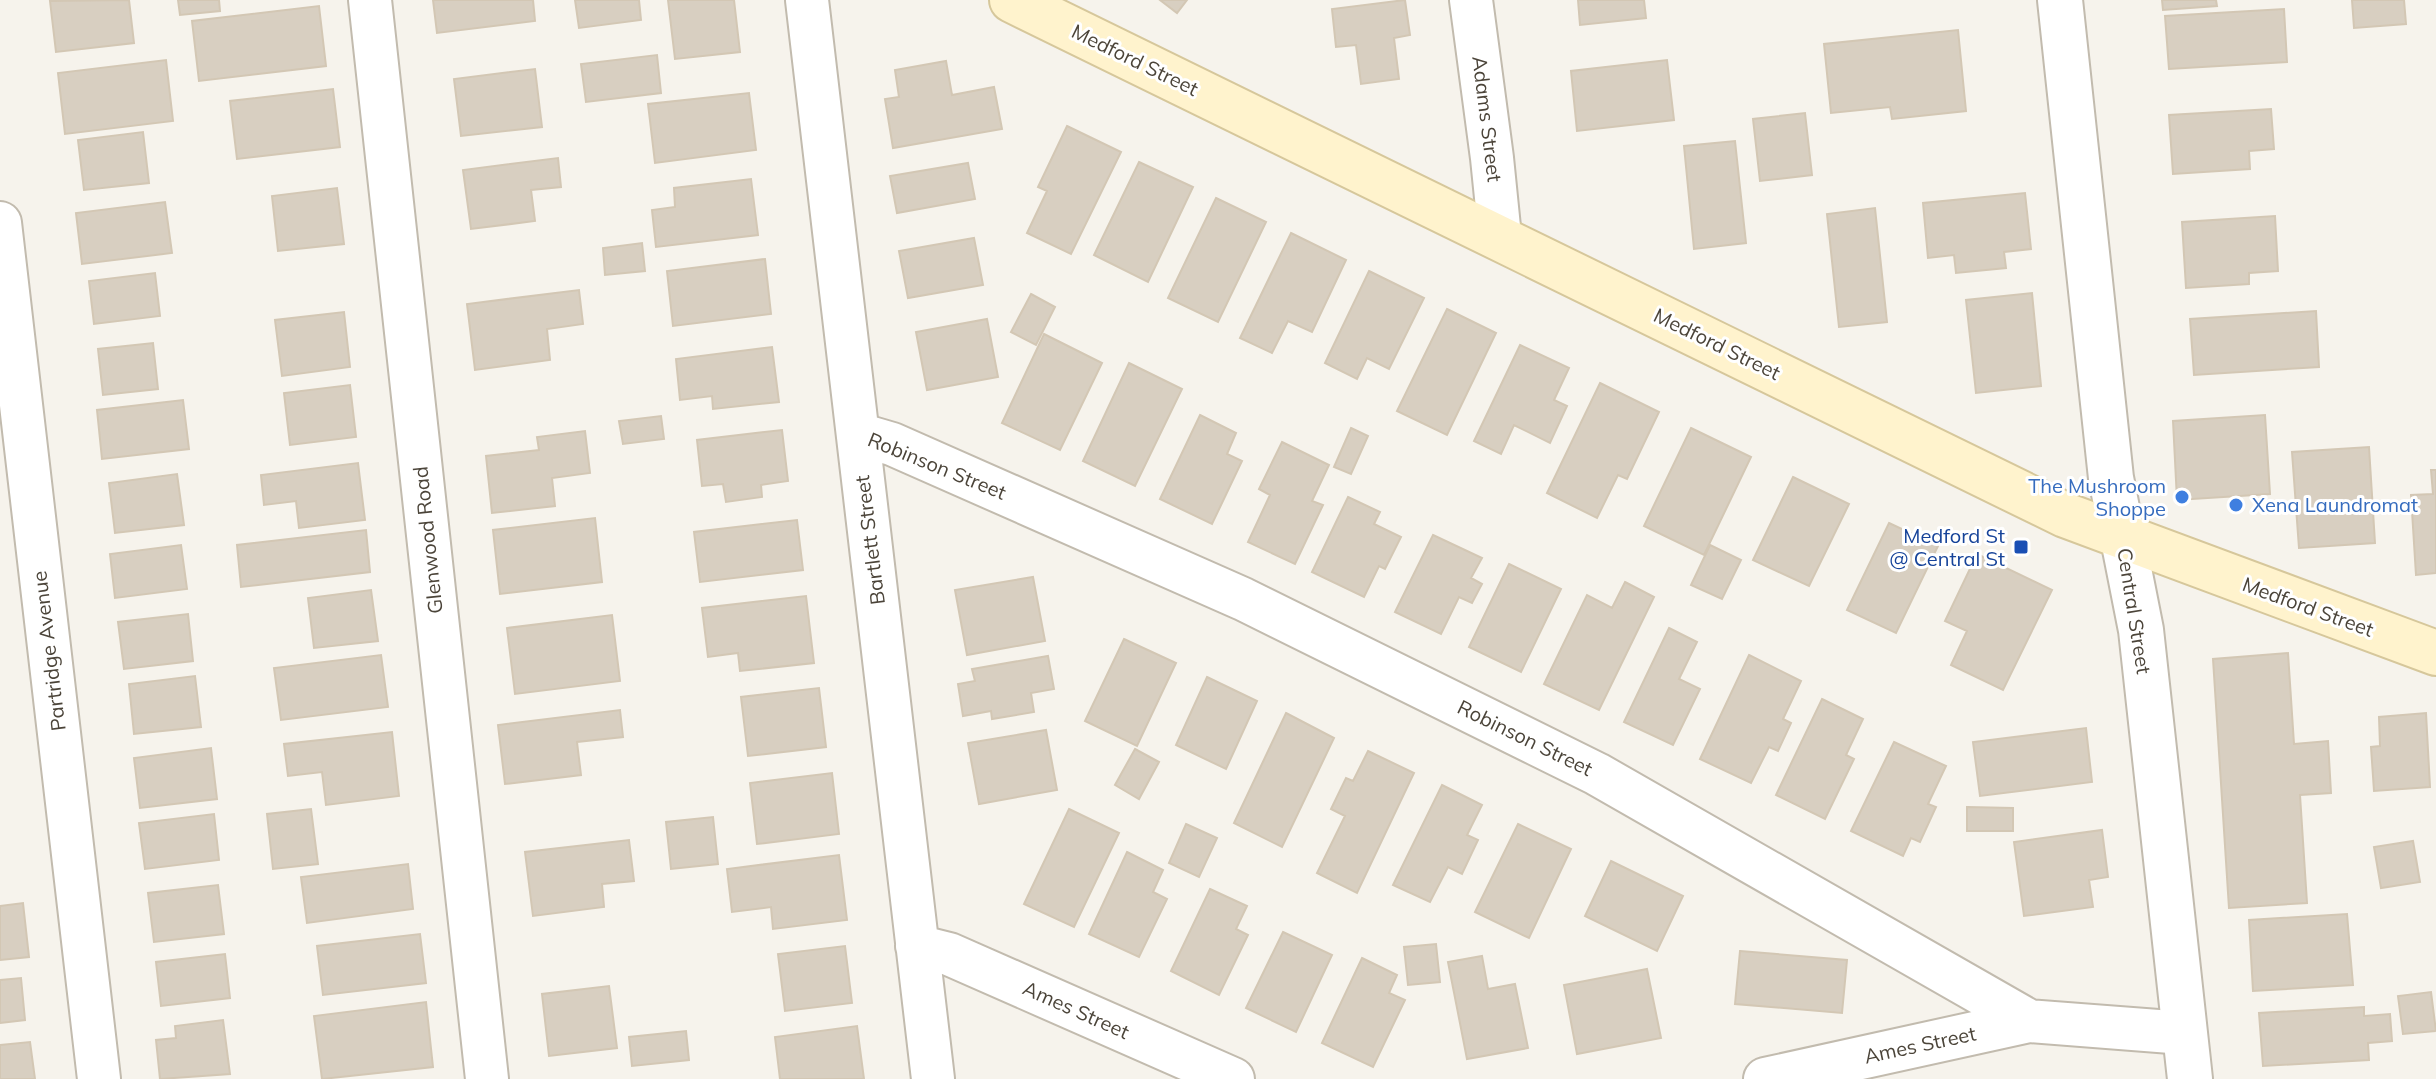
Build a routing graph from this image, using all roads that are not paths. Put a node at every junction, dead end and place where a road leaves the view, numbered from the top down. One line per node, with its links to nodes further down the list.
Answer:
1 (370, 0): 15 (street, Glenwood Road)
2 (807, 0): 8 (street, Bartlett Street)
3 (1012, 0): 7 (main road, Medford Street)
4 (1471, 0): 7 (street, Adams Street)
5 (2060, 0): 9 (street, Central Street)
6 (0, 223): 14 (street, Partridge Avenue)
7 (1500, 237): 9 (main road, Medford Street)
8 (858, 434): 11 (street, Bartlett Street); 12 (street, Robinson Street)
9 (2122, 536): 10 (main road, Medford Street); 13 (street, Central Street)
10 (2436, 653)
11 (917, 946): 16 (street, Bartlett Street); 17 (street, Ames Street)
12 (2029, 1021): 13 (street, Robinson Street); 18 (street, Ames Street)
13 (2184, 1033): 19 (street, Central Street)
14 (99, 1079)
15 (487, 1079)
16 (933, 1079)
17 (1233, 1079)
18 (1765, 1079)
19 (2190, 1079)

